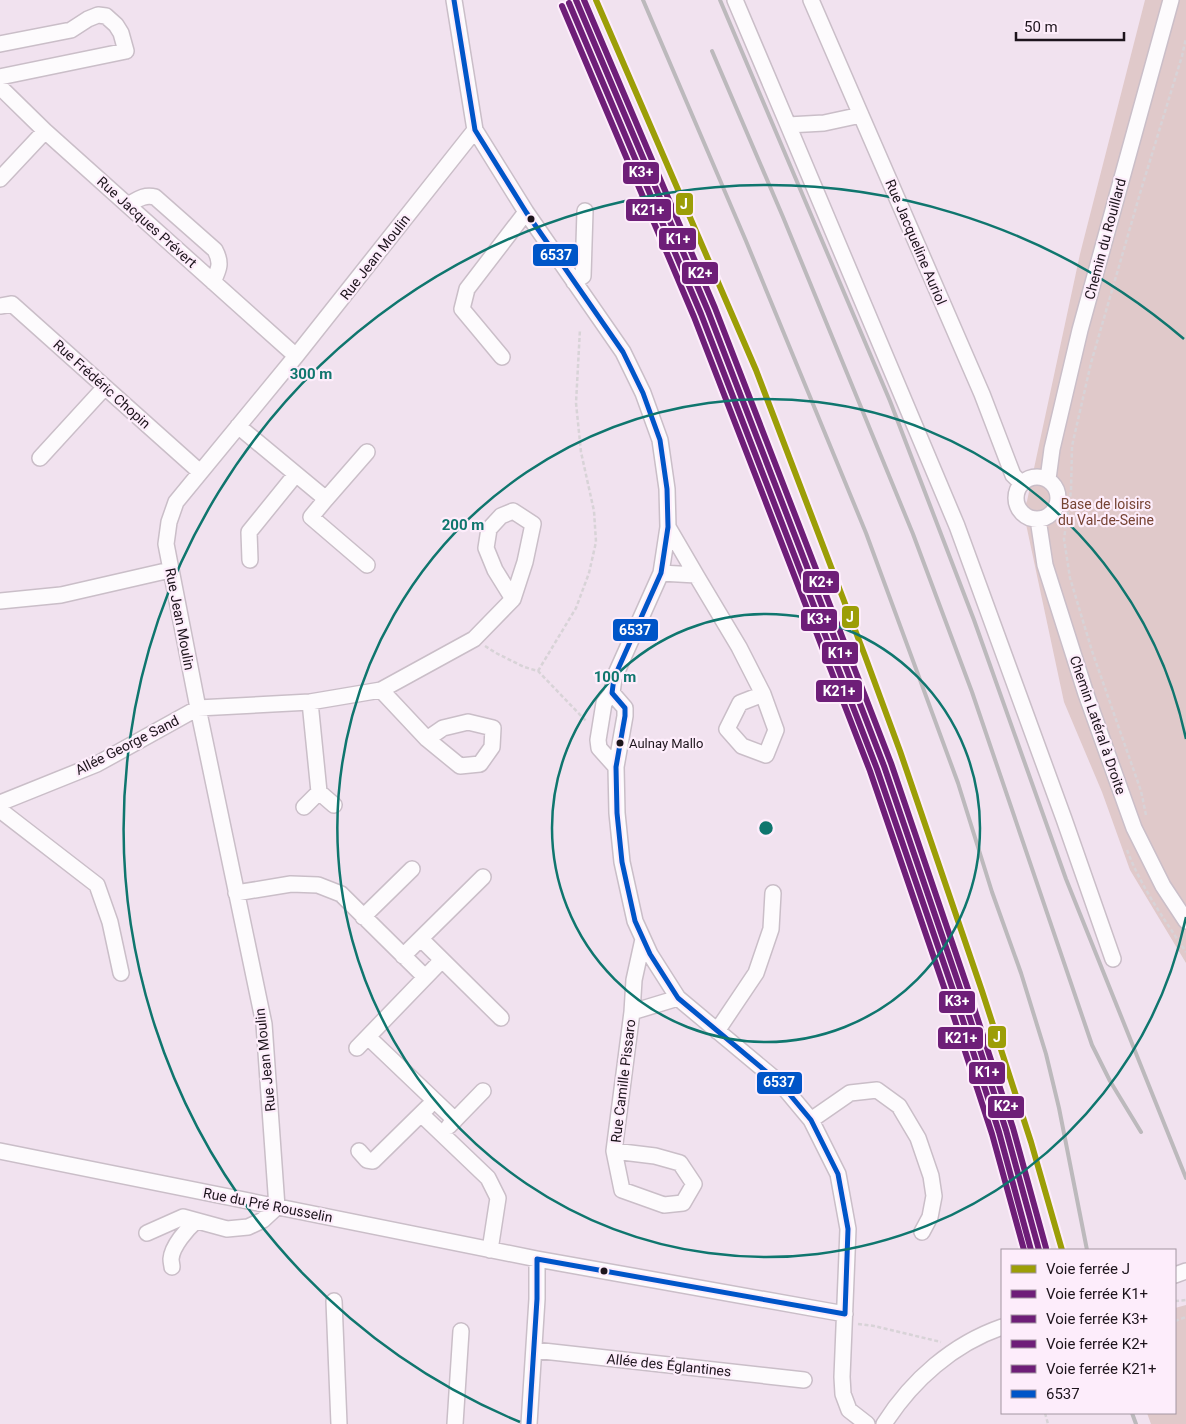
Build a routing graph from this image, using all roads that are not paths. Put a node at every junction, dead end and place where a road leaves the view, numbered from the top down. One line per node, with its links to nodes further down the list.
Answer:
1 (454, 0): 10 (street)
2 (735, 0): 9 (street)
3 (811, 0): 8 (street, Rue Jacqueline Auriol)
4 (1170, 0): 27 (street, Chemin du Rouillard)
5 (0, 44): 6 (street)
6 (0, 77)
7 (0, 87): 11 (street, Rue Jacques Prévert)
8 (861, 115): 9 (street); 28 (street, Rue Jacqueline Auriol)
9 (788, 125): 60 (street)
10 (475, 130): 15 (street); 19 (street, Rue Jean Moulin)
11 (45, 131): 12 (street); 13 (street, Rue Jacques Prévert)
12 (0, 179)
13 (128, 206): 16 (street, Rue Jacques Prévert); 16 (street)
14 (585, 211): 17 (street)
15 (526, 212): 17 (street); 20 (street)
16 (213, 282): 19 (street, Rue Jacques Prévert)
17 (574, 282): 31 (street)
18 (0, 306): 21 (street, Rue Frédéric Chopin)
19 (296, 356): 22 (street, Rue Jean Moulin)
20 (502, 357)
21 (105, 386): 24 (street); 25 (street, Rue Frédéric Chopin)
22 (238, 426): 25 (street, Rue Jean Moulin); 26 (street)
23 (367, 452): 29 (street)
24 (40, 458)
25 (200, 472): 34 (street, Rue Jean Moulin)
26 (296, 474): 29 (street); 32 (street)
27 (1048, 479): 28 (street); 30 (street)
28 (1021, 483): 30 (street)
29 (326, 499): 33 (street)
30 (1038, 519): 56 (street, Chemin Latéral à Droite)
31 (668, 527): 35 (street); 36 (street)
32 (250, 560)
33 (367, 565)
34 (170, 570): 38 (street); 43 (street, Rue Jean Moulin)
35 (661, 573): 36 (street); 40 (street)
36 (696, 576): 41 (street)
37 (512, 599): 37 (street); 39 (street)
38 (0, 601)
39 (381, 690): 42 (street); 44 (street)
40 (612, 692): 45 (street); 45 (street)
41 (763, 694)
42 (310, 702): 43 (street); 46 (street)
43 (198, 708): 47 (street, Allée George Sand); 53 (street, Rue Jean Moulin)
44 (427, 740)
45 (616, 767): 58 (street)
46 (319, 792): 48 (street); 49 (street)
47 (0, 804)
48 (334, 805)
49 (304, 807)
50 (0, 810): 62 (street)
51 (412, 869): 55 (street)
52 (484, 877): 57 (street)
53 (236, 893): 55 (street); 79 (street, Rue Jean Moulin)
54 (772, 893): 67 (street)
55 (363, 917): 59 (street)
56 (1186, 921)
57 (421, 939): 59 (street); 61 (street)
58 (643, 939): 64 (street); 65 (street, Rue Camille Pissaro)
59 (403, 956): 63 (street)
60 (1113, 959)
61 (442, 960): 63 (street); 66 (street)
62 (121, 973)
63 (425, 977): 68 (street)
64 (678, 998): 65 (street, Rue Camille Pissaro); 67 (street)
65 (632, 1012): 76 (street, Rue Camille Pissaro)
66 (501, 1018)
67 (718, 1031): 74 (street)
68 (368, 1037): 69 (street); 71 (street)
69 (357, 1048)
70 (483, 1092): 73 (street)
71 (434, 1100): 72 (street); 73 (street)
72 (421, 1114): 75 (street); 78 (street)
73 (455, 1120): 75 (street)
74 (811, 1120): 81 (street); 87 (street)
75 (442, 1133): 83 (street)
76 (614, 1150): 76 (street, Rue Camille Pissaro)
77 (0, 1151): 79 (street, Rue du Pré Rousselin)
78 (359, 1151)
79 (277, 1207): 80 (street); 83 (street, Rue du Pré Rousselin)
80 (196, 1221): 82 (street); 85 (street)
81 (922, 1232)
82 (146, 1233)
83 (490, 1250): 84 (street, Rue du Pré Rousselin)
84 (537, 1259): 87 (street, Rue du Pré Rousselin); 90 (street)
85 (172, 1267)
86 (334, 1301): 92 (street)
87 (844, 1319): 95 (street)
88 (1001, 1327): 96 (street)
89 (461, 1331): 93 (street)
90 (534, 1350): 91 (street, Allée des Églantines); 94 (street)
91 (804, 1380)
92 (339, 1424)
93 (455, 1424)
94 (529, 1424)
95 (867, 1424)
96 (884, 1424)

